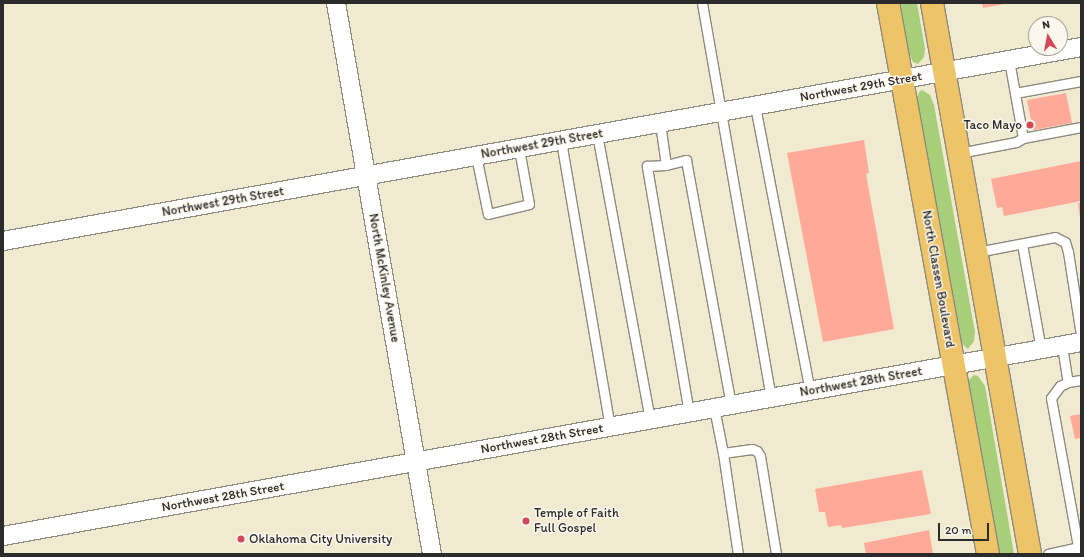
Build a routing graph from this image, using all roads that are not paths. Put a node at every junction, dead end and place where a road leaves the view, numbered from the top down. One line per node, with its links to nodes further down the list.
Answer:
1 (336, 3): 22 (street, North McKinley Avenue)
2 (702, 3): 12 (lane)
3 (888, 3): 8 (main road, North Classen Boulevard)
4 (932, 3): 7 (main road)
5 (1081, 47): 6 (street, Northwest 29th Street)
6 (1009, 60): 7 (street, Northwest 29th Street); 10 (lane)
7 (944, 72): 8 (street, Northwest 29th Street); 19 (main road)
8 (902, 79): 11 (street, Northwest 29th Street); 31 (main road, North Classen Boulevard)
9 (1081, 81): 10 (lane)
10 (1015, 93): 16 (lane)
11 (755, 106): 12 (street, Northwest 29th Street); 34 (lane)
12 (721, 112): 13 (street, Northwest 29th Street); 35 (lane)
13 (660, 123): 15 (street, Northwest 29th Street); 21 (lane)
14 (1081, 127): 16 (lane)
15 (597, 134): 17 (street, Northwest 29th Street); 38 (lane)
16 (1023, 138): 19 (lane)
17 (561, 141): 18 (street, Northwest 29th Street); 39 (lane)
18 (519, 148): 20 (street, Northwest 29th Street); 20 (lane)
19 (959, 153): 25 (main road)
20 (476, 156): 22 (street, Northwest 29th Street)
21 (666, 165): 36 (lane); 37 (lane)
22 (366, 176): 23 (street, Northwest 29th Street); 41 (street, North McKinley Avenue)
23 (3, 241)
24 (1022, 244): 25 (lane); 26 (lane); 29 (lane)
25 (977, 252): 30 (main road)
26 (1081, 335)
27 (1081, 342): 28 (street, Northwest 28th Street)
28 (1062, 346): 29 (street, Northwest 28th Street); 33 (lane)
29 (1041, 350): 30 (street, Northwest 28th Street)
30 (996, 358): 31 (street, Northwest 28th Street); 48 (main road)
31 (953, 366): 34 (street, Northwest 28th Street); 47 (main road, North Classen Boulevard)
32 (1081, 380): 33 (lane)
33 (1068, 382): 43 (lane)
34 (810, 391): 35 (street, Northwest 28th Street)
35 (771, 398): 36 (street, Northwest 28th Street)
36 (723, 407): 37 (street, Northwest 28th Street); 40 (lane)
37 (689, 413): 38 (street, Northwest 28th Street)
38 (650, 420): 39 (street, Northwest 28th Street)
39 (610, 427): 41 (street, Northwest 28th Street)
40 (723, 453): 45 (lane); 46 (lane)
41 (416, 462): 42 (street, Northwest 28th Street); 44 (street, North McKinley Avenue)
42 (3, 536)
43 (1079, 550): 49 (lane)
44 (432, 554)
45 (738, 554)
46 (776, 554)
47 (988, 554)
48 (1030, 554)
49 (1048, 554)

